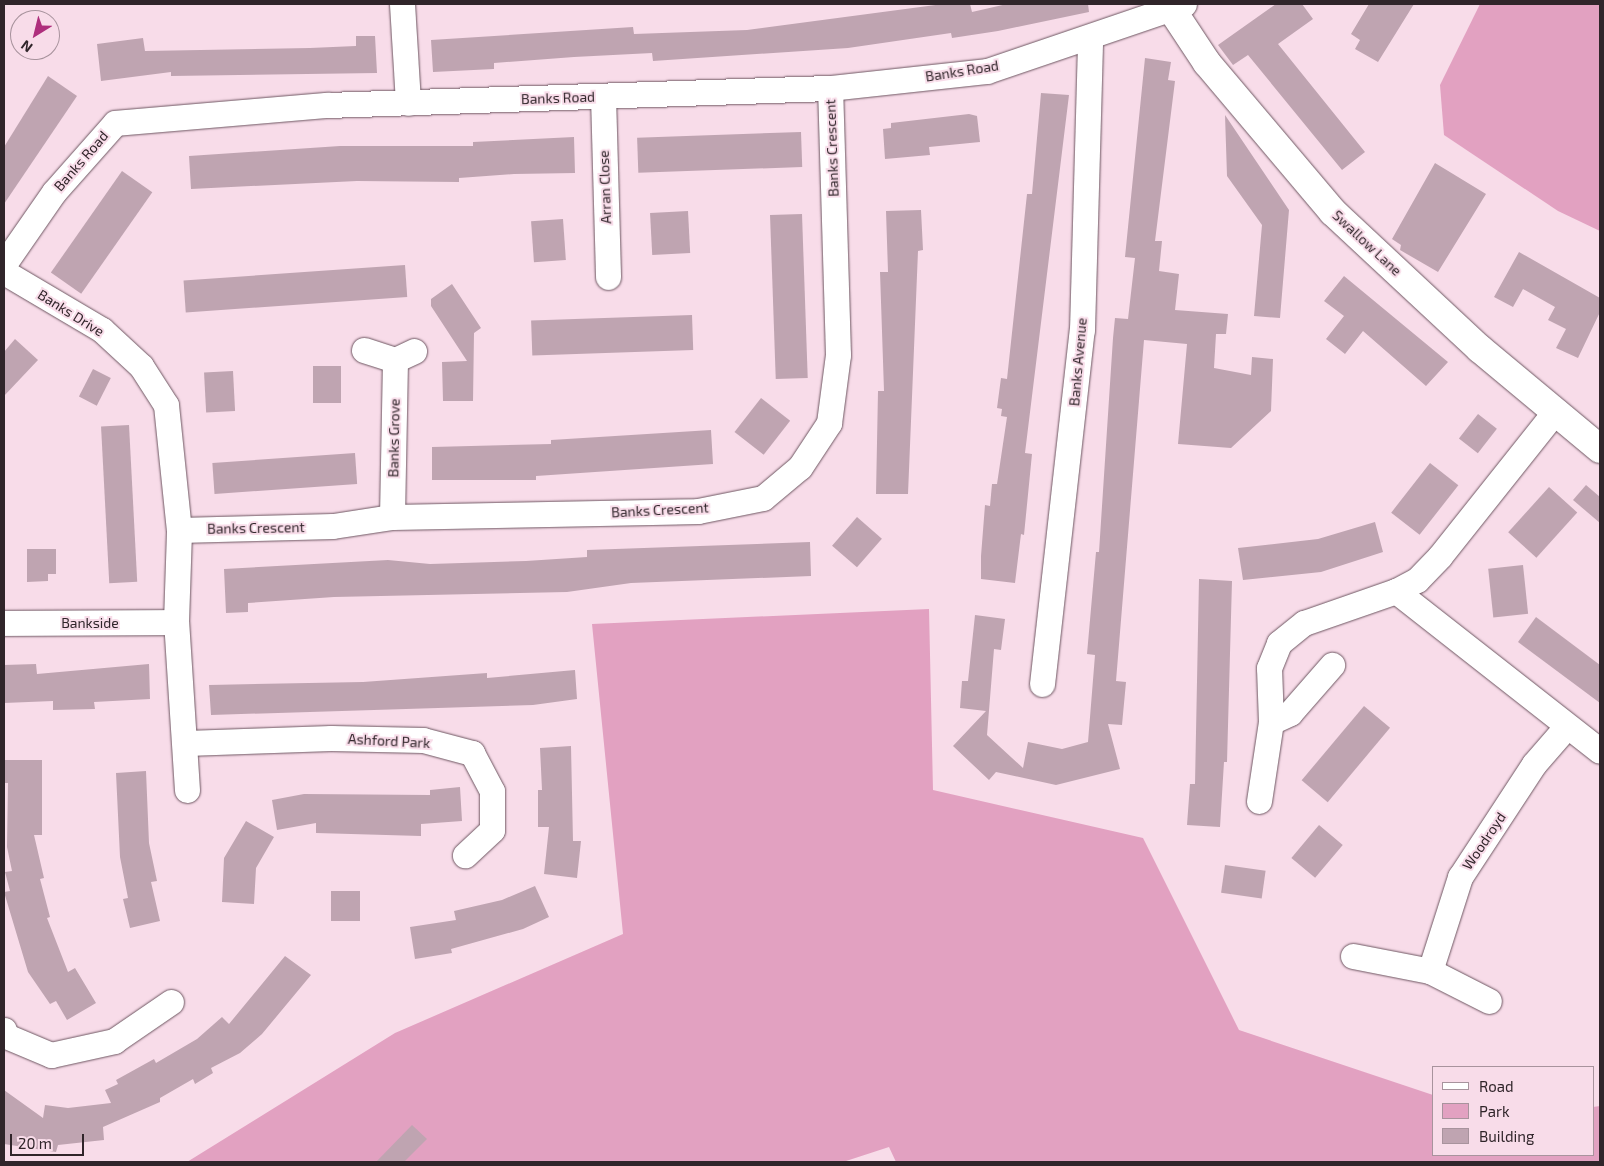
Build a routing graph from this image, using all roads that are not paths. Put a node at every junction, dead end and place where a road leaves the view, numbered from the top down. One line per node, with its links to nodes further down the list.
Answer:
1 (402, 4): 6 (street)
2 (1175, 6): 3 (street, Banks Road); 11 (street, Swallow Lane)
3 (1090, 38): 4 (street, Banks Road); 19 (street, Banks Avenue)
4 (830, 88): 5 (street, Banks Road); 13 (street, Banks Crescent)
5 (603, 96): 6 (street, Banks Road); 9 (street, Arran Close)
6 (408, 102): 7 (street, Banks Road)
7 (4, 264)
8 (4, 272): 14 (street, Banks Drive)
9 (608, 277)
10 (364, 350): 13 (street, Banks Grove)
11 (1556, 410): 12 (street, Swallow Lane); 15 (street)
12 (1600, 449)
13 (392, 517): 14 (street, Banks Crescent)
14 (179, 530): 17 (street)
15 (1396, 591): 20 (street); 21 (street)
16 (4, 622): 17 (street, Bankside)
17 (176, 622): 22 (street)
18 (1332, 665): 20 (street)
19 (1042, 684)
20 (1271, 722): 25 (street)
21 (1566, 726): 23 (street); 28 (street, Woodroyd)
22 (186, 743): 24 (street); 26 (street, Ashford Park)
23 (1600, 751)
24 (187, 790)
25 (1259, 801)
26 (465, 855)
27 (1353, 956): 28 (street)
28 (1430, 971): 29 (street)
29 (1489, 1001)
30 (171, 1002): 31 (street)
31 (4, 1030)

